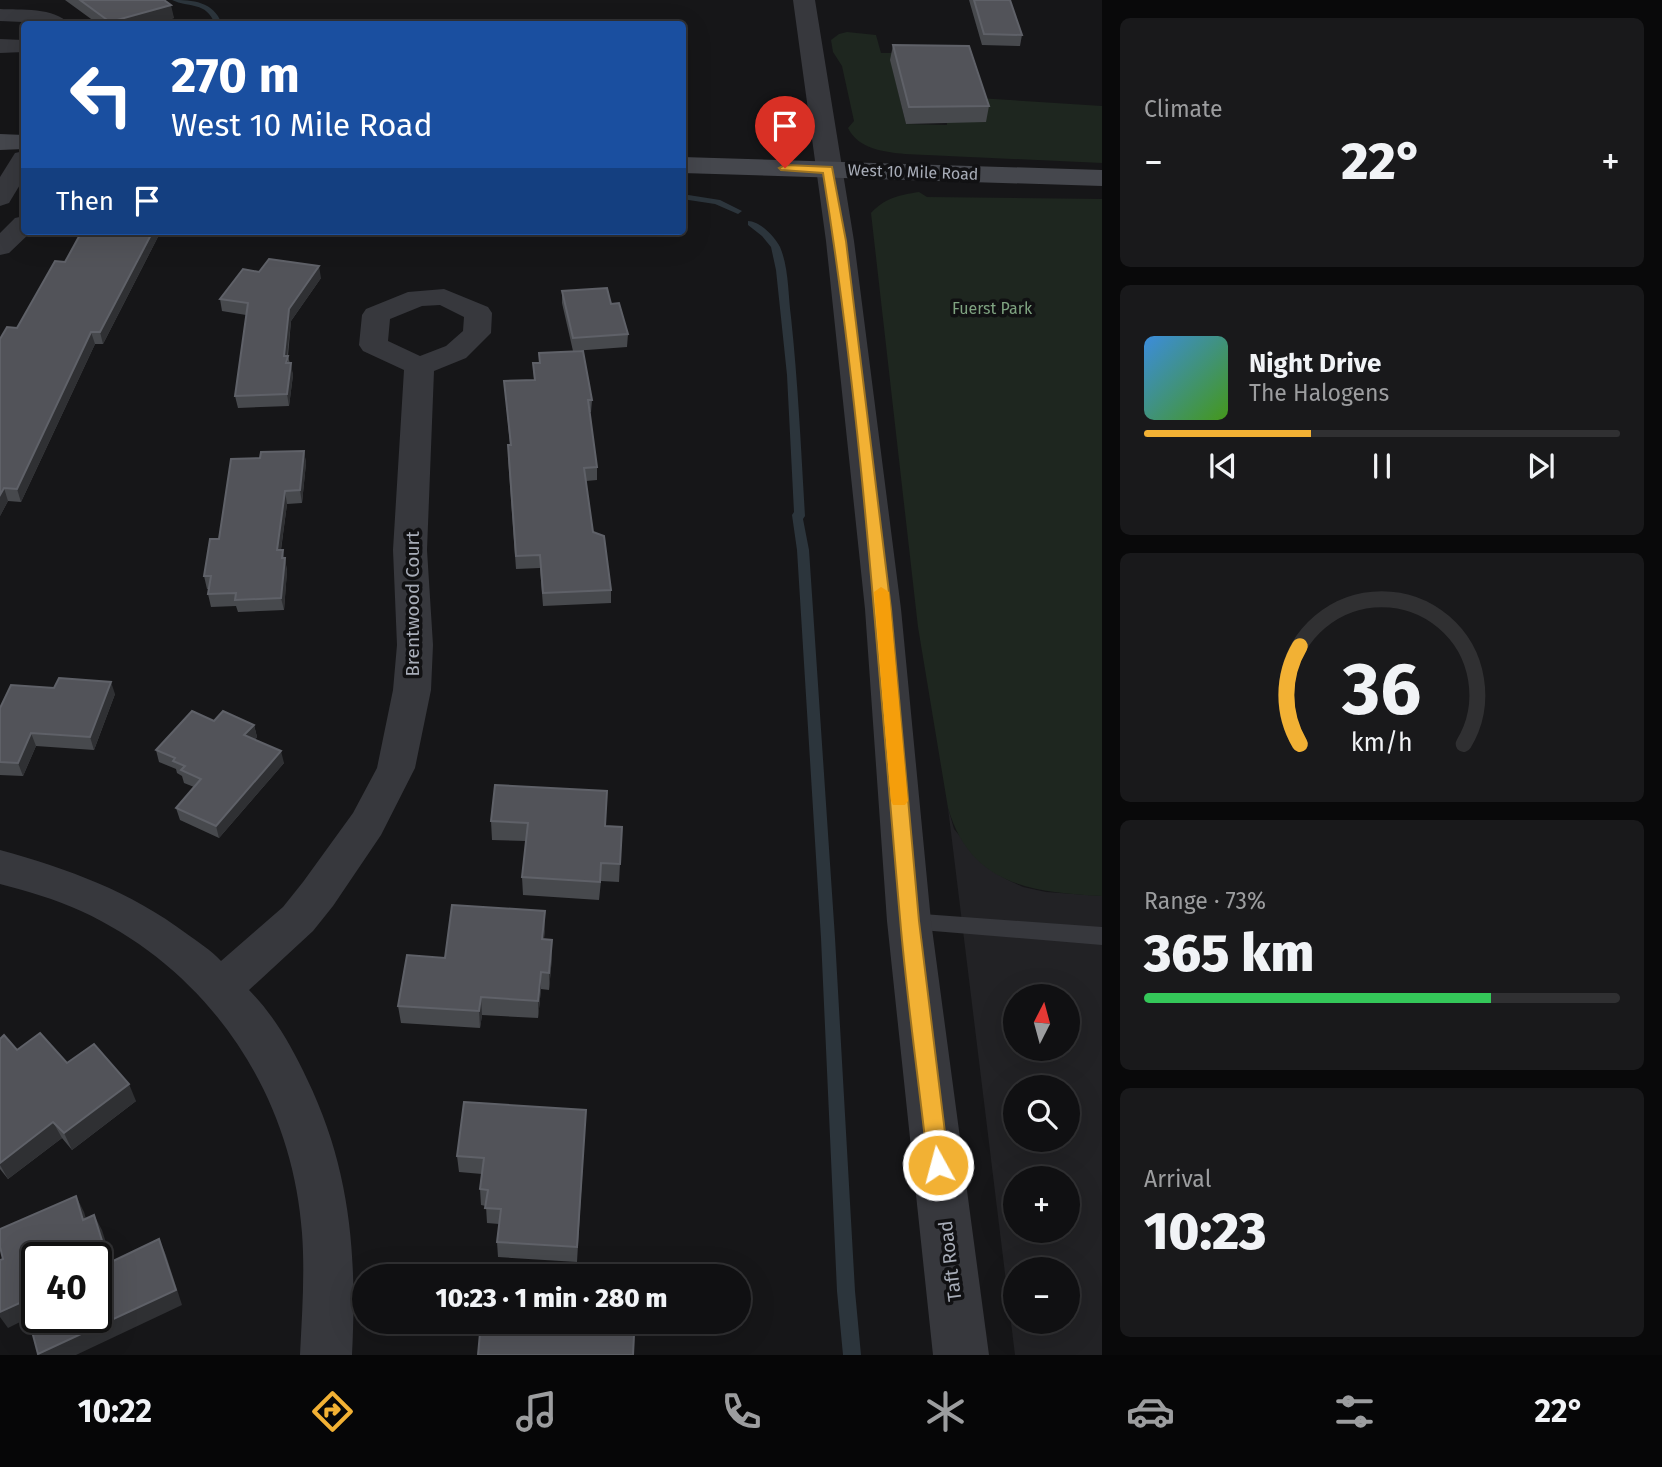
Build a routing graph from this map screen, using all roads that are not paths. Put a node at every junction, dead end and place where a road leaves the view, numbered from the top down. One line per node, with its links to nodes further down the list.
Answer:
1 (804, 0): 10 (street, Taft Road)
2 (0, 15): 3 (street)
3 (50, 21)
4 (0, 46): 5 (street)
5 (21, 46)
6 (0, 142): 7 (main road)
7 (21, 142)
8 (21, 163): 12 (street)
9 (686, 164): 10 (main road, West 10 Mile Road)
10 (828, 170): 11 (main road, West 10 Mile Road); 17 (street, Taft Road)
11 (1102, 178)
12 (0, 198)
13 (21, 227): 14 (street)
14 (0, 247)
15 (419, 366): 19 (street, Brentwood Court)
16 (0, 867): 19 (street)
17 (909, 921): 18 (lane); 21 (street, Taft Road)
18 (1102, 936)
19 (222, 986): 20 (street)
20 (326, 1355)
21 (961, 1355)

